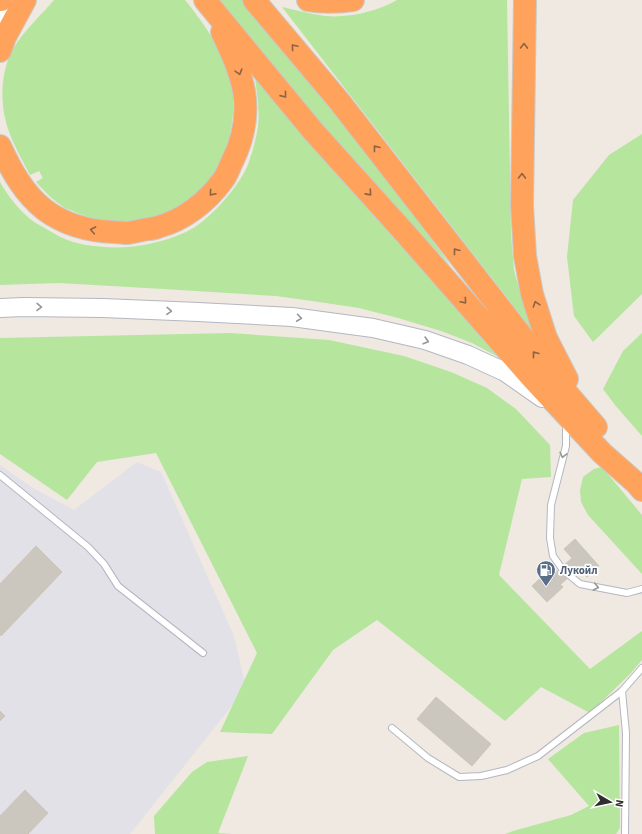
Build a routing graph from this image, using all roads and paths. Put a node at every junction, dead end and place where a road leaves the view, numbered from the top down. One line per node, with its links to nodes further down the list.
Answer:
1 (18, 0): 9 (main road)
2 (25, 0): 10 (highway)
3 (202, 0): 11 (highway, one-way to 11)
4 (206, 0): 13 (highway, one-way to 13)
5 (254, 0): 14 (highway, one-way to 5)
6 (308, 0): 7 (highway)
7 (354, 0)
8 (525, 0): 14 (highway, one-way to 8)
9 (0, 20)
10 (0, 51)
11 (0, 146)
12 (0, 308): 13 (main road, one-way to 13)
13 (566, 416): 16 (highway); 17 (lane, one-way to 17)
14 (596, 427): 16 (highway)
15 (0, 475): 18 (lane)
16 (639, 486)
17 (642, 589)
18 (203, 653)
19 (642, 668): 20 (lane)
20 (622, 691): 21 (lane); 22 (lane)
21 (392, 728)
22 (625, 834)

